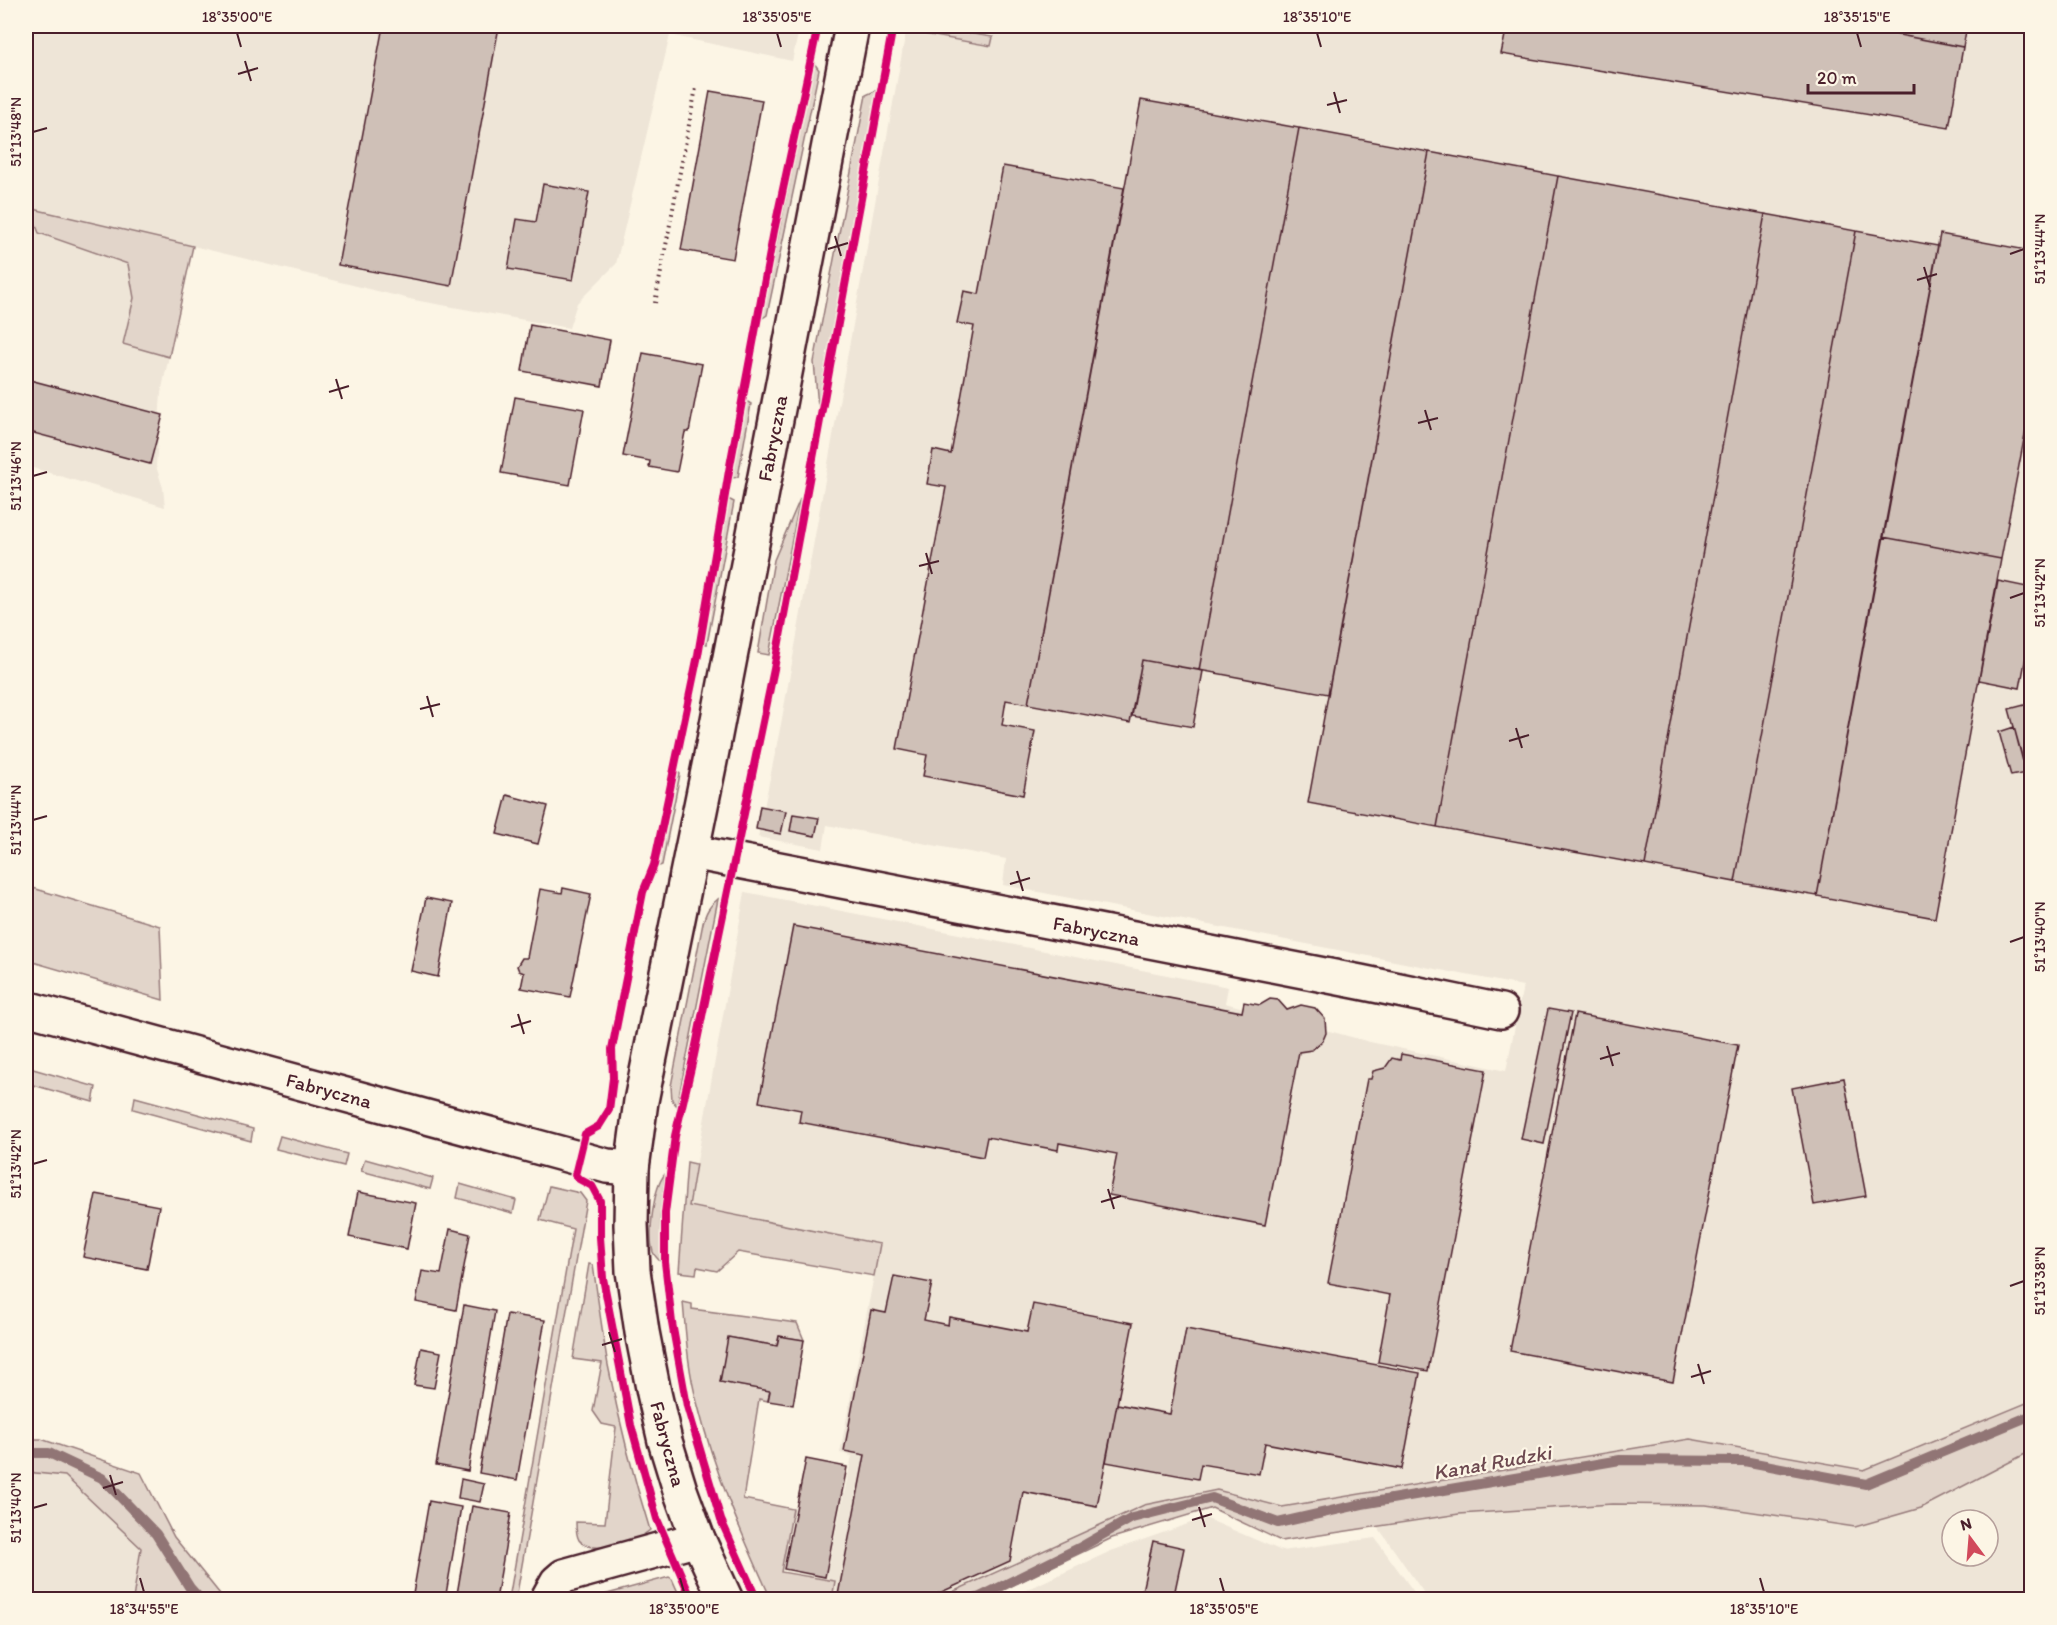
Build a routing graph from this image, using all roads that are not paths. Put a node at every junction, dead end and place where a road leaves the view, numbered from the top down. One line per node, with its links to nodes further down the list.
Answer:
1 (852, 26): 2 (street, Fabryczna)
2 (692, 852): 4 (street, Fabryczna); 5 (street, Fabryczna)
3 (26, 1008): 5 (street, Fabryczna)
4 (1501, 1011)
5 (632, 1168): 6 (street, Fabryczna)
6 (698, 1539): 7 (street); 8 (street, Fabryczna)
7 (547, 1599)
8 (726, 1599)

